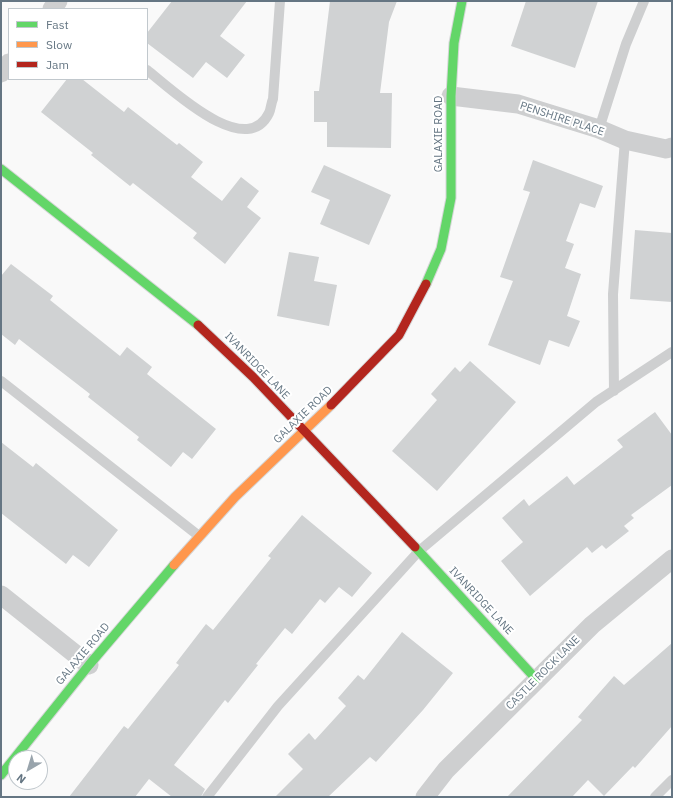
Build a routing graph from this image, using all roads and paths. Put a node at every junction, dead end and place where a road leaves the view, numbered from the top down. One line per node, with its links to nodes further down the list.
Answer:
1 (280, 1): 5 (lane)
2 (462, 1): 7 (street, GALAXIE ROAD)
3 (644, 1): 8 (lane)
4 (8, 64): 6 (street)
5 (148, 71)
6 (1, 73)
7 (450, 96): 8 (street, PENSHIRE PLACE); 15 (street, GALAXIE ROAD)
8 (599, 129): 9 (street, PENSHIRE PLACE)
9 (626, 140): 10 (street, PENSHIRE PLACE); 14 (lane)
10 (672, 147)
11 (1, 169): 15 (street, IVANRIDGE LANE)
12 (672, 352): 14 (lane)
13 (1, 381): 16 (lane)
14 (614, 390): 17 (lane)
15 (304, 432): 16 (street, GALAXIE ROAD); 17 (street, IVANRIDGE LANE)
16 (198, 536): 20 (street, GALAXIE ROAD)
17 (419, 551): 21 (street, IVANRIDGE LANE); 24 (lane)
18 (672, 559): 21 (street, CASTLE ROCK LANE)
19 (1, 595): 20 (street)
20 (89, 665): 22 (street, GALAXIE ROAD)
21 (536, 679): 25 (street, CASTLE ROCK LANE)
22 (1, 775)
23 (672, 780): 26 (lane)
24 (207, 797)
25 (425, 797)
26 (654, 797)

